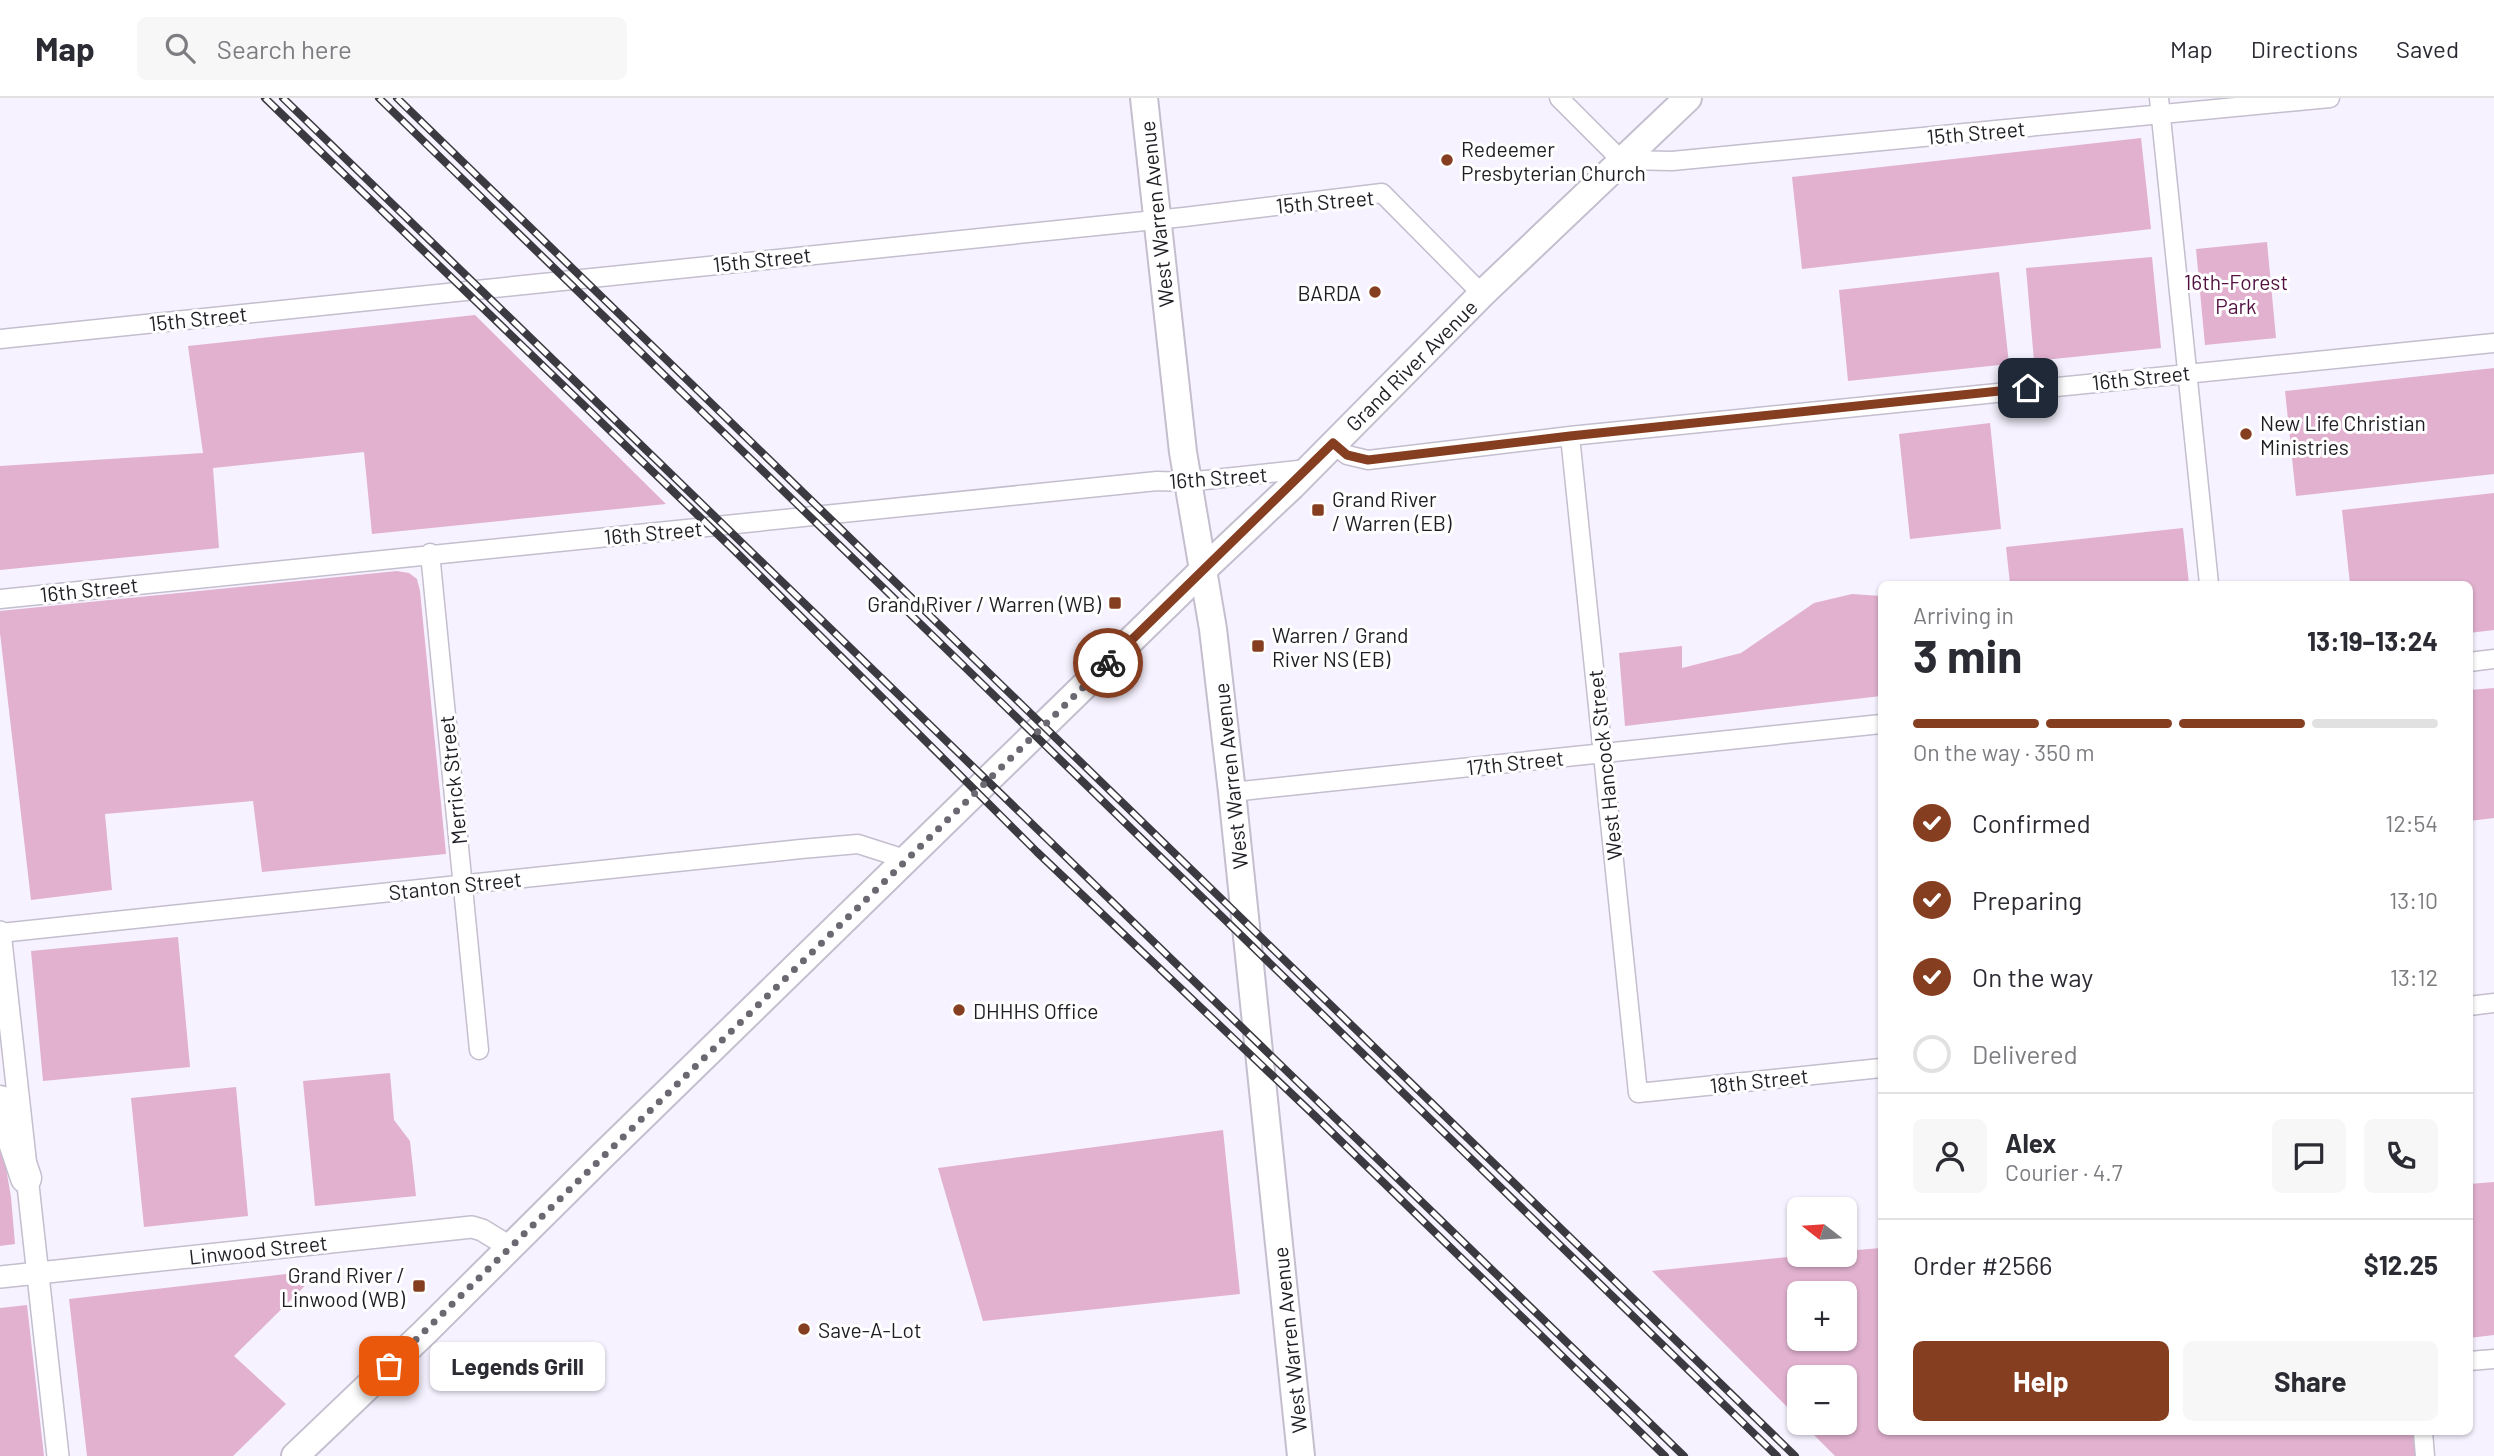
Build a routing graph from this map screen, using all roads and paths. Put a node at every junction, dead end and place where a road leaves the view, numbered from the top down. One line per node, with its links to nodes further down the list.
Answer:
1 (1144, 98): 7 (main road, West Warren Avenue)
2 (1559, 98): 6 (street)
3 (1688, 98): 6 (main road, Grand River Avenue)
4 (2330, 98): 5 (street, 15th Street)
5 (2160, 107): 6 (street, 15th Street); 11 (street)
6 (1621, 160): 8 (main road, Grand River Avenue)
7 (1157, 219): 8 (street, 15th Street); 9 (street, 15th Street); 15 (main road, West Warren Avenue)
8 (1482, 294): 13 (main road, Grand River Avenue)
9 (0, 338)
10 (2494, 342): 11 (street, 16th Street)
11 (2187, 372): 12 (street, 16th Street); 18 (street)
12 (1570, 436): 13 (street, 16th Street); 23 (street, West Hancock Street)
13 (1333, 443): 14 (main road, Grand River Avenue)
14 (1307, 470): 15 (street, 16th Street); 17 (main road, Grand River Avenue)
15 (1187, 482): 16 (street, 16th Street); 17 (main road, West Warren Avenue)
16 (430, 553): 19 (street, 16th Street); 26 (street, Merrick Street)
17 (1204, 569): 24 (main road, West Warren Avenue); 25 (main road, Grand River Avenue)
18 (2209, 581)
19 (0, 599)
20 (2494, 659): 21 (street)
21 (2473, 662)
22 (1878, 724): 23 (street, 17th Street)
23 (1602, 753): 24 (street, 17th Street); 32 (street, West Hancock Street)
24 (1233, 792): 43 (main road, West Warren Avenue)
25 (908, 860): 26 (street, Stanton Street); 35 (main road, Grand River Avenue)
26 (464, 883): 27 (street, Stanton Street); 30 (street, Merrick Street)
27 (0, 933): 34 (street)
28 (2494, 1003): 29 (street)
29 (2473, 1006)
30 (479, 1050)
31 (1878, 1068): 32 (street, 18th Street)
32 (1637, 1093)
33 (0, 1101): 34 (highway)
34 (26, 1178): 36 (street)
35 (510, 1247): 36 (street, Linwood Street); 42 (main road, Grand River Avenue)
36 (37, 1273): 37 (street, Linwood Street); 41 (street)
37 (6, 1276)
38 (2494, 1359): 39 (street)
39 (2473, 1361)
40 (2423, 1435): 44 (street)
41 (58, 1456)
42 (295, 1456)
43 (1301, 1456)
44 (2425, 1456)

